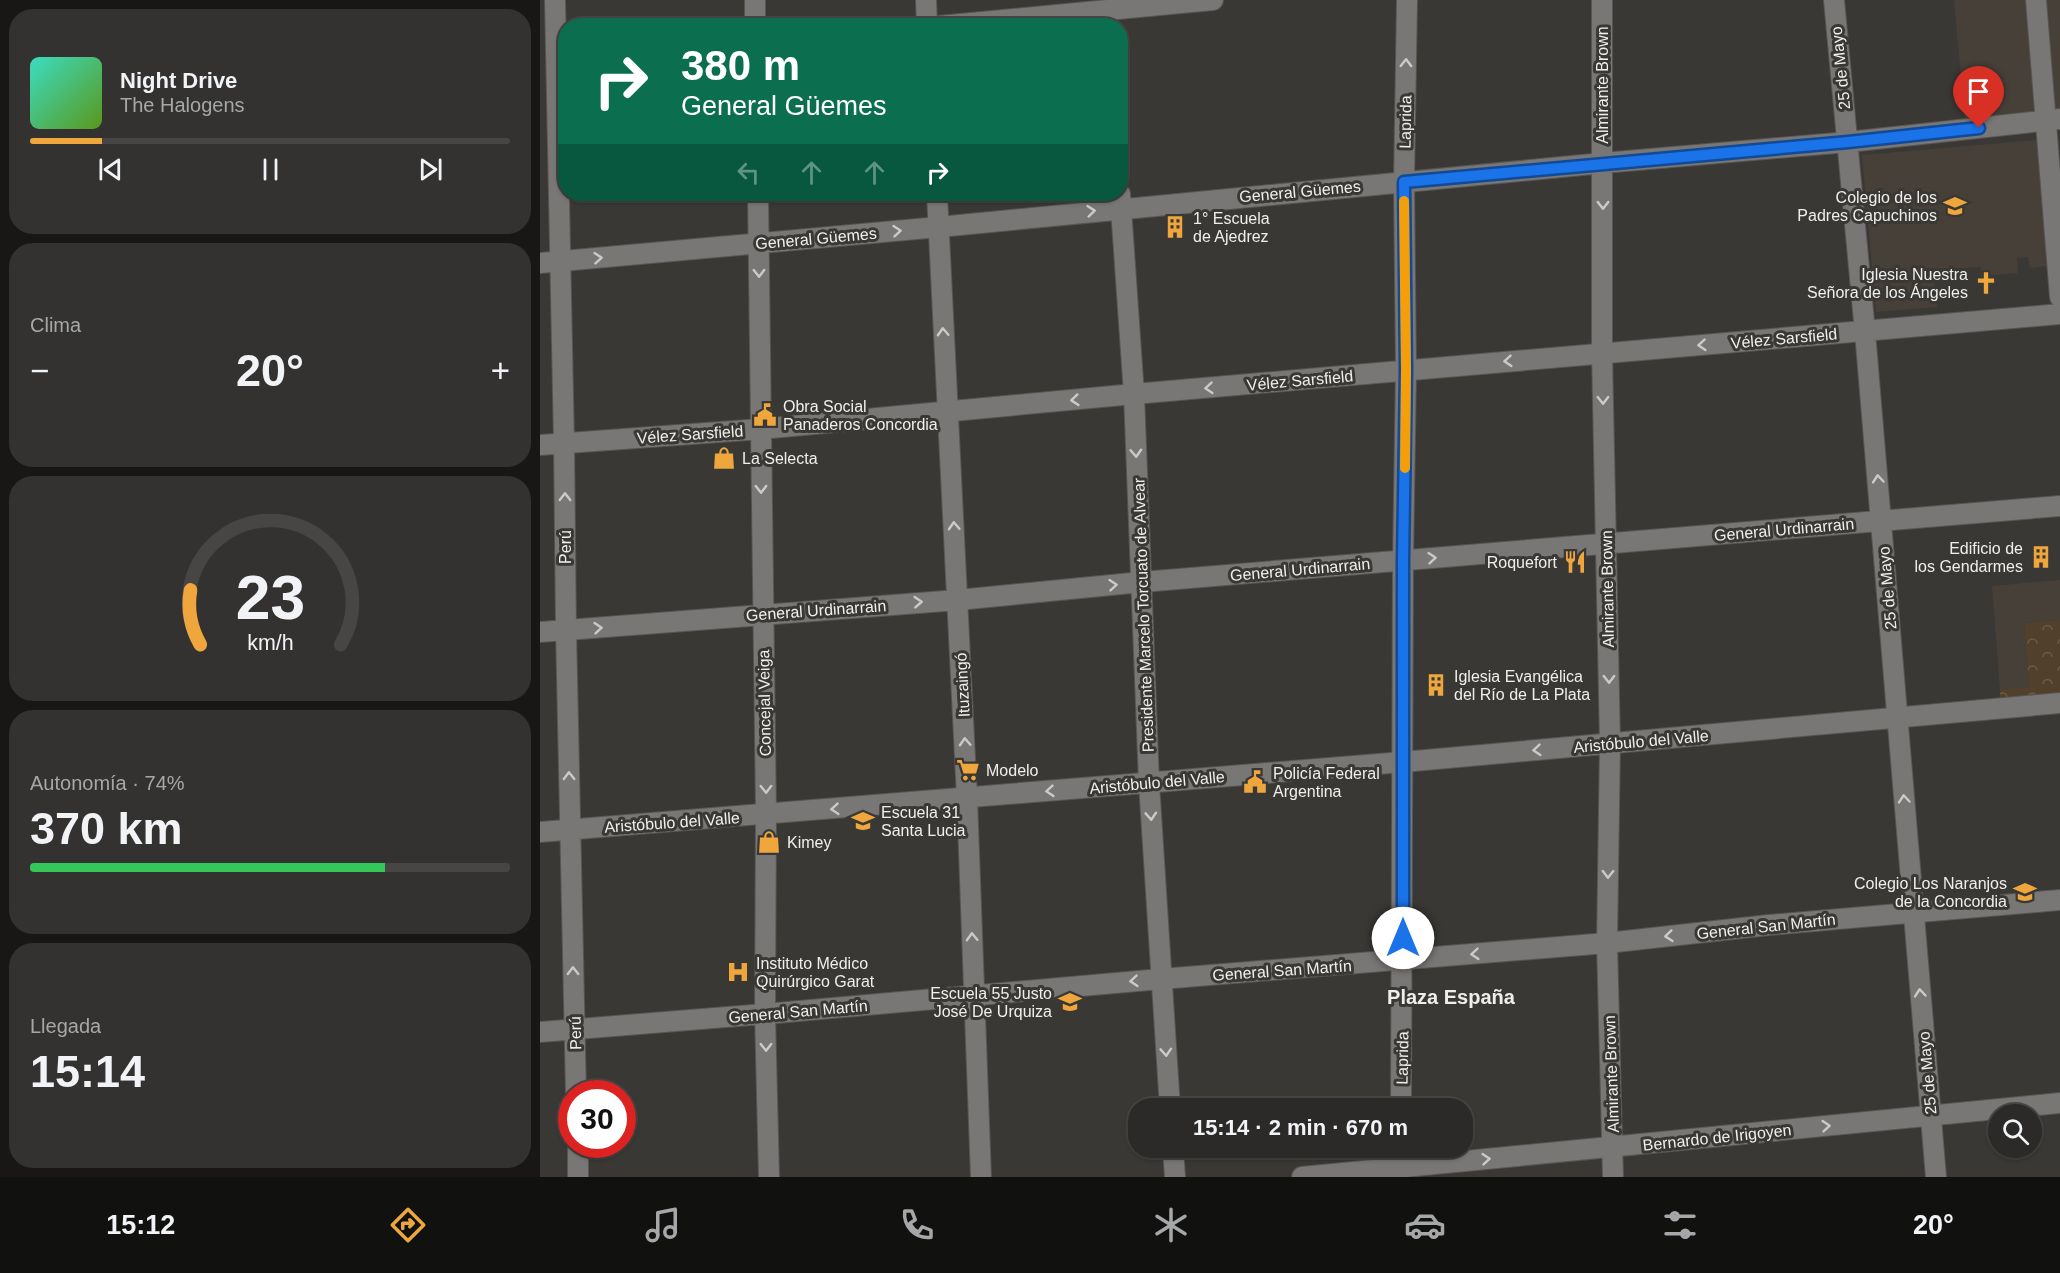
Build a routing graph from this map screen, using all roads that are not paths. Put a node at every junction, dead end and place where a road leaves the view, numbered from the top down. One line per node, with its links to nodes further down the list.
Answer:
1 (555, 0): 13 (street, Perú)
2 (755, 0): 10 (street)
3 (926, 0): 11 (street)
4 (1214, 0): 9 (street)
5 (1407, 0): 17 (street, Laprida, one-way to 5)
6 (1602, 0): 16 (street, Almirante Brown)
7 (1833, 0): 15 (street, 25 de Mayo)
8 (2036, 0): 14 (street)
9 (1109, 12): 12 (street)
10 (755, 18)
11 (927, 18)
12 (1036, 18)
13 (554, 60): 18 (street, Perú)
14 (2052, 120): 15 (street, General Güemes); 28 (street)
15 (1848, 142): 16 (street, General Güemes); 30 (street, 25 de Mayo)
16 (1603, 163): 17 (street, General Güemes); 31 (street, Almirante Brown, one-way to 31)
17 (1404, 182): 19 (street, General Güemes); 32 (street, Laprida)
18 (558, 194)
19 (1128, 200)
20 (558, 201): 26 (street, Perú)
21 (758, 201): 25 (street, Concejal Veiga)
22 (937, 201): 24 (street, Ituzaingó)
23 (1120, 201): 24 (street, General Güemes, one-way to 23); 33 (street, Presidente Marcelo Torcuato de Alvear)
24 (939, 227): 25 (street, General Güemes, one-way to 24); 34 (street, Ituzaingó, one-way to 24)
25 (759, 243): 26 (street, General Güemes, one-way to 25); 35 (street, Concejal Veiga, one-way to 35)
26 (560, 261): 27 (street, General Güemes); 36 (street, Perú)
27 (540, 263)
28 (2060, 297)
29 (2060, 314): 30 (street, Vélez Sarsfield)
30 (1865, 332): 31 (street, Vélez Sarsfield, one-way to 31); 39 (street, 25 de Mayo, one-way to 30)
31 (1602, 353): 32 (street, Vélez Sarsfield, one-way to 32); 40 (street, Almirante Brown, one-way to 40)
32 (1406, 370): 33 (street, Vélez Sarsfield, one-way to 33); 41 (street, Laprida)
33 (1134, 394): 34 (street, Vélez Sarsfield, one-way to 34); 42 (street, Presidente Marcelo Torcuato de Alvear, one-way to 42)
34 (947, 413): 35 (street, Vélez Sarsfield); 43 (street, Ituzaingó, one-way to 34)
35 (761, 429): 36 (street, Vélez Sarsfield); 44 (street, Concejal Veiga, one-way to 44)
36 (564, 443): 37 (street, Vélez Sarsfield); 45 (street, Perú, one-way to 36)
37 (540, 445)
38 (2060, 506): 39 (street, General Urdinarrain)
39 (1881, 521): 40 (street, General Urdinarrain); 48 (street, 25 de Mayo)
40 (1607, 544): 41 (street, General Urdinarrain, one-way to 40); 49 (street, Almirante Brown, one-way to 49)
41 (1403, 561): 42 (street, General Urdinarrain); 50 (street, Laprida)
42 (1142, 582): 43 (street, General Urdinarrain, one-way to 42); 51 (street, Presidente Marcelo Torcuato de Alvear)
43 (958, 600): 44 (street, General Urdinarrain, one-way to 43); 52 (street, Ituzaingó, one-way to 43)
44 (763, 614): 45 (street, General Urdinarrain, one-way to 44); 53 (street, Concejal Veiga, one-way to 53)
45 (566, 630): 46 (street, General Urdinarrain); 54 (street, Perú, one-way to 45)
46 (540, 632)
47 (2060, 703): 48 (street, Aristóbulo del Valle)
48 (1898, 718): 49 (street, Aristóbulo del Valle); 57 (street, 25 de Mayo, one-way to 48)
49 (1610, 743): 50 (street, Aristóbulo del Valle, one-way to 50); 58 (street, Almirante Brown, one-way to 58)
50 (1403, 762): 51 (street, Aristóbulo del Valle); 59 (street, Laprida)
51 (1149, 783): 52 (street, Aristóbulo del Valle, one-way to 52); 60 (street, Presidente Marcelo Torcuato de Alvear, one-way to 60)
52 (967, 798): 53 (street, Aristóbulo del Valle, one-way to 53); 61 (street, Ituzaingó, one-way to 52)
53 (766, 814): 54 (street, Aristóbulo del Valle); 62 (street, Concejal Veiga)
54 (570, 830): 55 (street, Aristóbulo del Valle); 63 (street, Perú, one-way to 54)
55 (540, 832)
56 (2060, 900): 57 (street, General San Martín)
57 (1914, 913): 58 (street, General San Martín, one-way to 58); 69 (street, 25 de Mayo, one-way to 57)
58 (1607, 943): 59 (street, General San Martín, one-way to 59); 70 (street, Almirante Brown)
59 (1403, 960): 60 (street, General San Martín); 67 (street, Laprida)
60 (1161, 979): 61 (street, General San Martín, one-way to 61); 66 (street, Presidente Marcelo Torcuato de Alvear, one-way to 66)
61 (974, 995): 62 (street, General San Martín); 76 (street, Ituzaingó)
62 (765, 1014): 63 (street, General San Martín); 75 (street, Concejal Veiga, one-way to 75)
63 (575, 1029): 64 (street, General San Martín); 65 (street, Perú)
64 (540, 1032)
65 (576, 1080)
66 (1169, 1098)
67 (1401, 1098)
68 (2060, 1103): 69 (street, Bernardo de Irigoyen)
69 (1931, 1117): 70 (street, Bernardo de Irigoyen, one-way to 69); 80 (street, 25 de Mayo)
70 (1613, 1147): 73 (street, Bernardo de Irigoyen, one-way to 70); 79 (street, Almirante Brown)
71 (578, 1158): 74 (street)
72 (1174, 1158): 77 (street)
73 (1400, 1164): 78 (street, Bernardo de Irigoyen)
74 (578, 1177)
75 (769, 1177)
76 (981, 1177)
77 (1175, 1177)
78 (1302, 1177)
79 (1613, 1177)
80 (1936, 1177)

